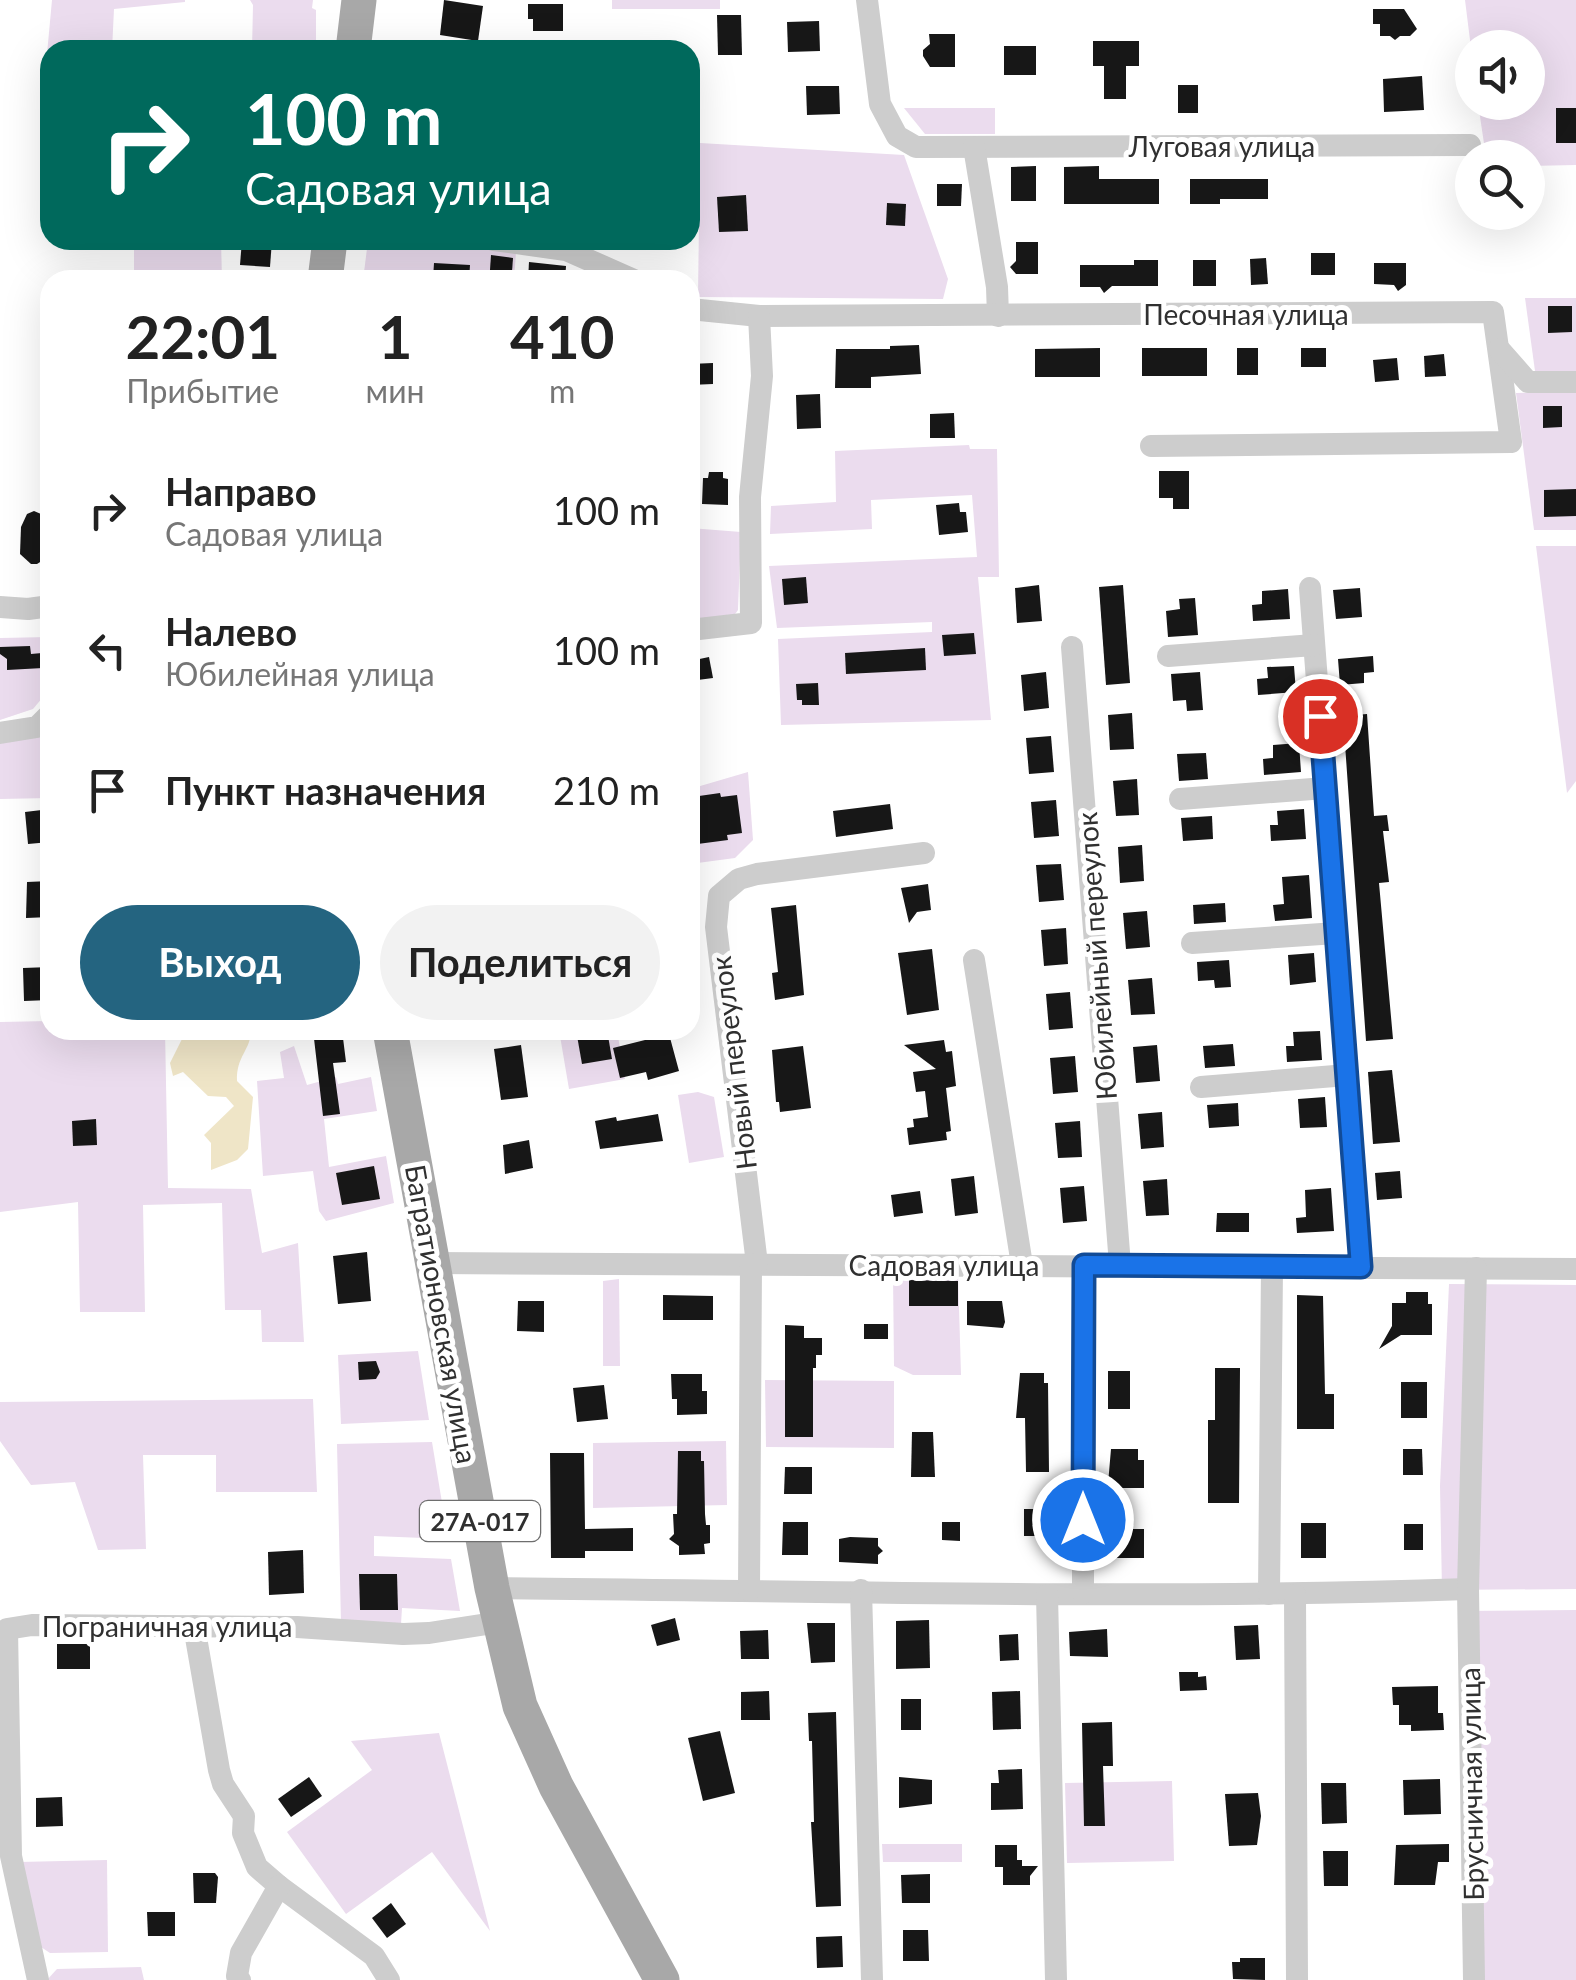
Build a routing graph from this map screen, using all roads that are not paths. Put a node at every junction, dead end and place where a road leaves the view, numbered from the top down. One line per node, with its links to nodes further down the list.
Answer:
1 (359, 0): 3 (main road)
2 (866, 0): 5 (street, Луговая улица)
3 (354, 40)
4 (1455, 145): 5 (street, Луговая улица)
5 (974, 147): 10 (street)
6 (566, 250): 7 (street)
7 (611, 270)
8 (700, 310): 9 (street, Песочная улица)
9 (759, 316): 10 (street, Песочная улица); 17 (street)
10 (998, 316): 11 (street, Песочная улица)
11 (1498, 349): 12 (street); 13 (street)
12 (1576, 382)
13 (1151, 446)
14 (1310, 588): 18 (street)
15 (0, 607): 16 (street)
16 (40, 607)
17 (700, 629)
18 (1314, 645): 20 (street); 23 (street)
19 (1072, 647): 36 (street, Юбилейный переулок)
20 (1168, 656)
21 (40, 723): 22 (street)
22 (0, 733)
23 (1325, 788): 24 (street); 26 (street)
24 (1180, 799)
25 (924, 853): 33 (street, Новый переулок)
26 (1336, 932): 27 (street); 30 (street)
27 (1192, 943)
28 (974, 960): 34 (street)
29 (392, 1040): 32 (main road, Багратионовская улица / 27А-017)
30 (1347, 1075): 31 (street); 38 (street)
31 (1201, 1087)
32 (433, 1263): 33 (street, Садовая улица); 48 (main road, Багратионовская улица / 27А-017)
33 (754, 1264): 34 (street, Садовая улица); 42 (street)
34 (1022, 1265): 35 (street, Садовая улица)
35 (1084, 1265): 36 (street, Садовая улица); 44 (street)
36 (1120, 1265): 37 (street, Садовая улица)
37 (1272, 1266): 38 (street, Садовая улица); 45 (street)
38 (1361, 1267): 39 (street, Садовая улица)
39 (1476, 1268): 40 (street, Садовая улица); 41 (street, Брусничная улица)
40 (1576, 1269)
41 (1468, 1589): 47 (street, Пограничная улица); 58 (street, Брусничная улица)
42 (749, 1590): 43 (street, Пограничная улица); 48 (street, Пограничная улица)
43 (861, 1590): 46 (street, Пограничная улица); 55 (street)
44 (1083, 1593): 45 (street, Пограничная улица); 46 (street, Пограничная улица)
45 (1269, 1594): 47 (street, Пограничная улица)
46 (1046, 1595): 56 (street)
47 (1295, 1595): 57 (street)
48 (496, 1605): 49 (street, Пограничная улица); 54 (main road, Багратионовская улица / 27А-017)
49 (194, 1626): 50 (street); 51 (street, Пограничная улица)
50 (279, 1886): 52 (street); 53 (street)
51 (38, 1980)
52 (240, 1980)
53 (390, 1980)
54 (662, 1980)
55 (872, 1980)
56 (1056, 1980)
57 (1297, 1980)
58 (1474, 1980)

